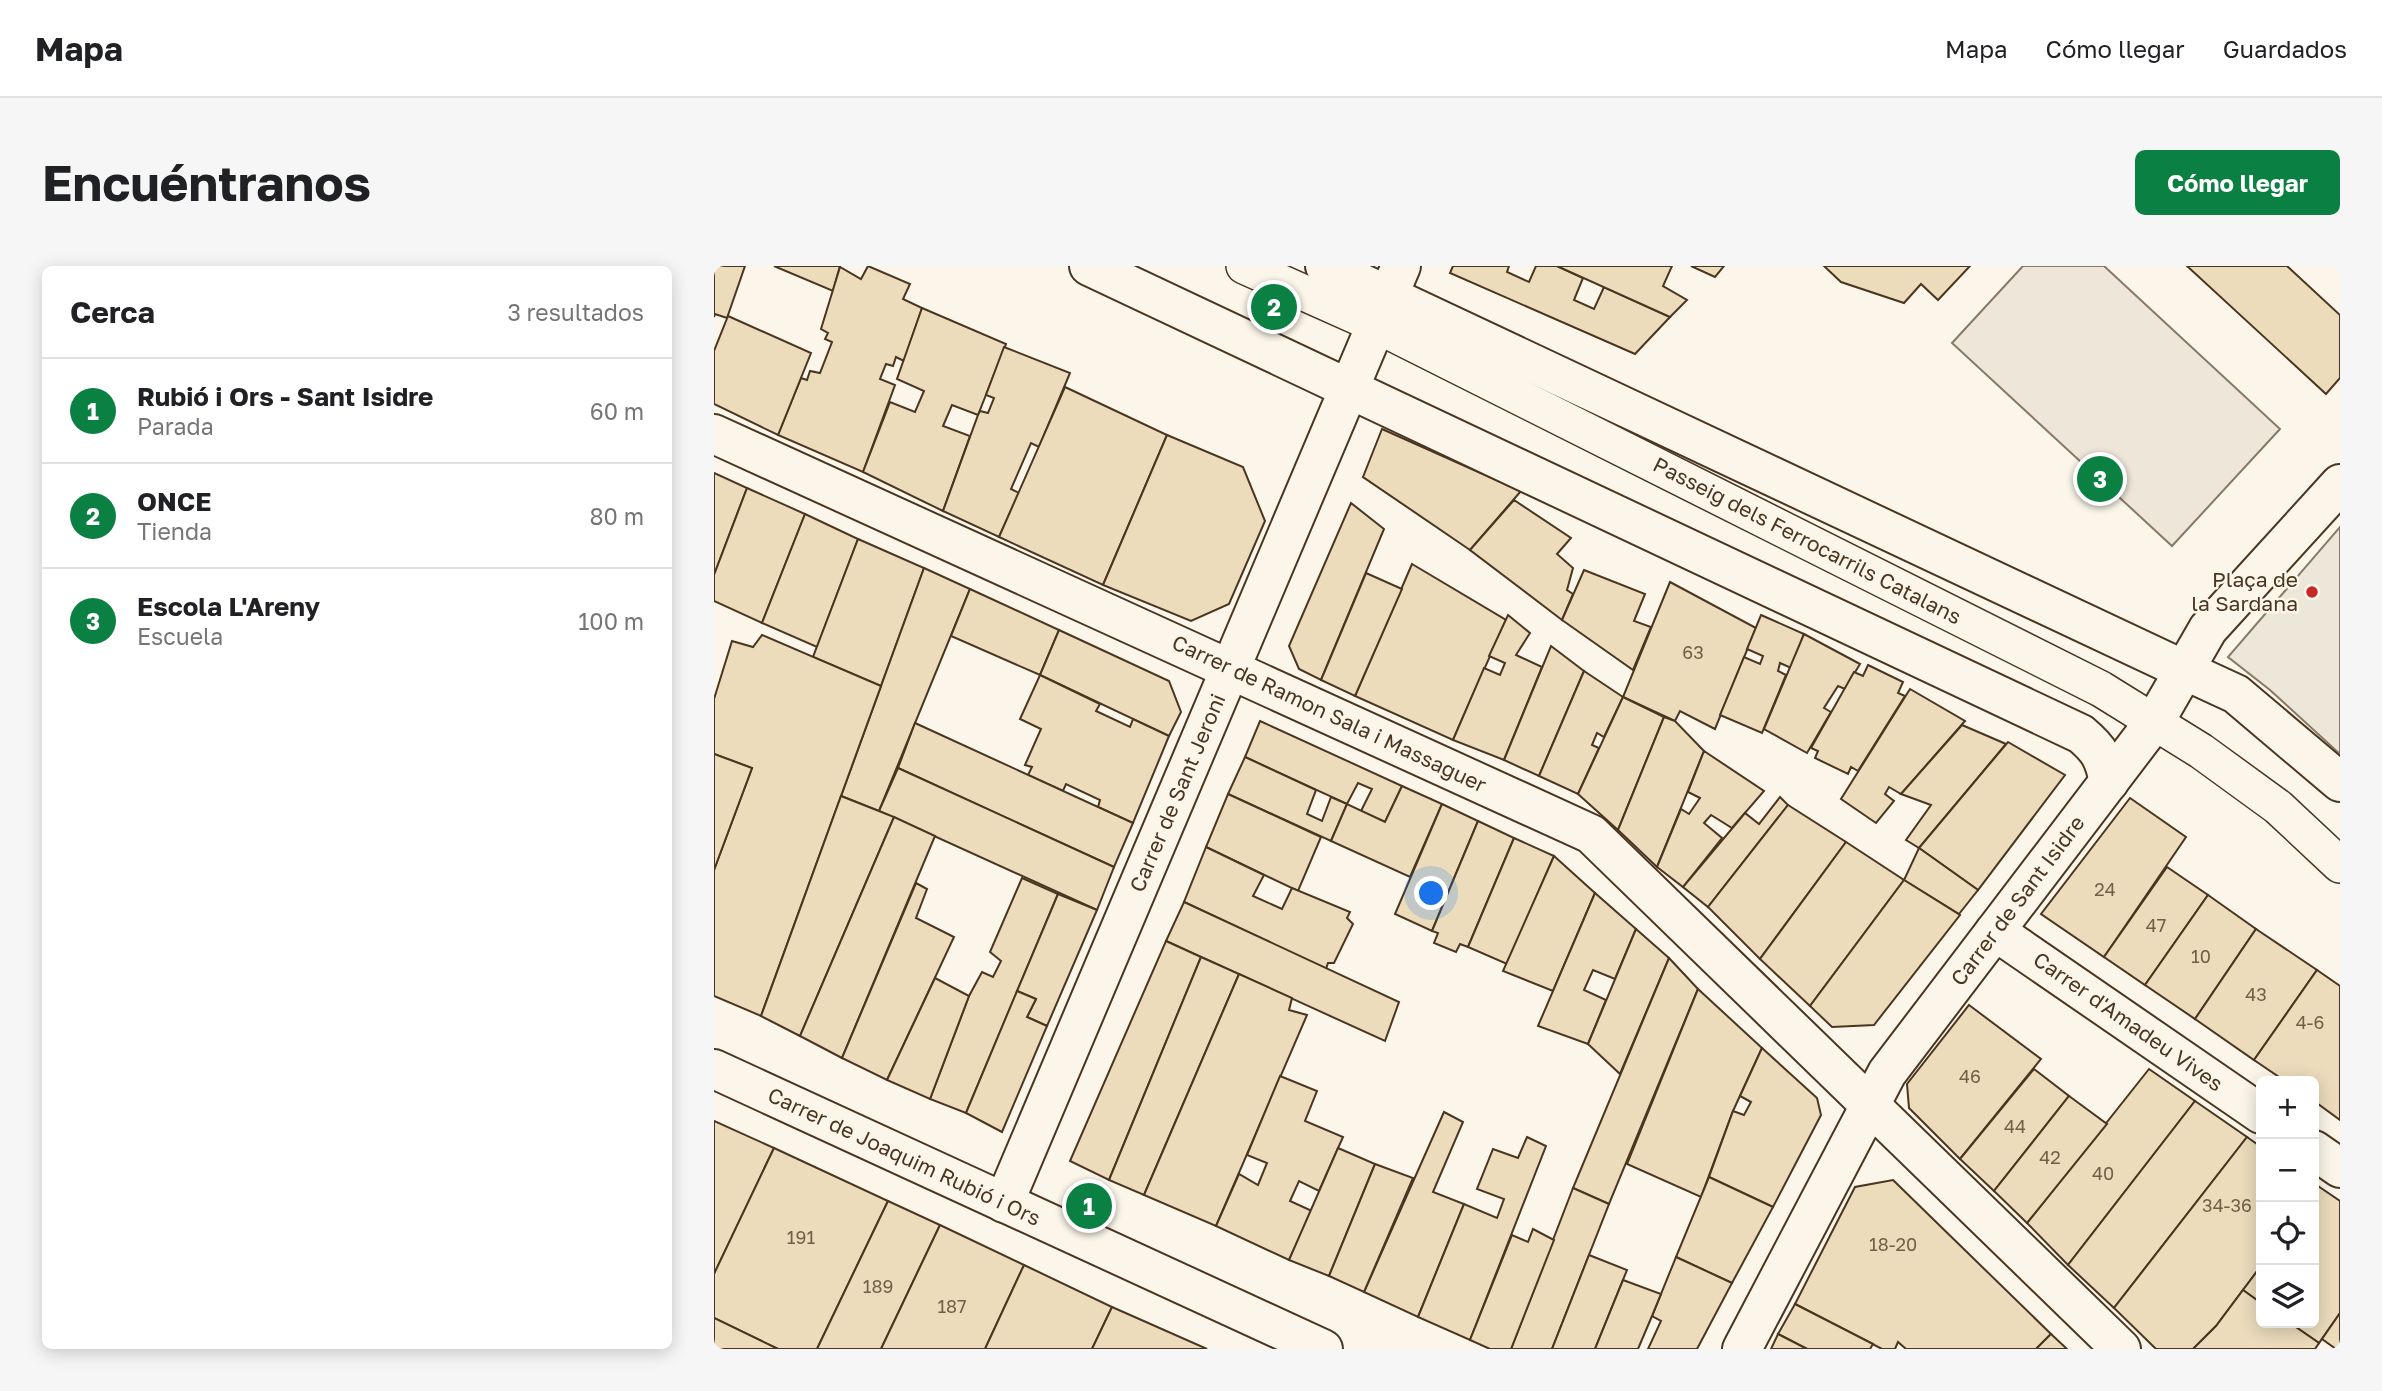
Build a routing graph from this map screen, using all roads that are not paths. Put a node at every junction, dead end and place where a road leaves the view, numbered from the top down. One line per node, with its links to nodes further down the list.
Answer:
1 (1088, 266): 5 (street)
2 (1244, 266): 4 (street, Passeig dels Ferrocarrils Catalans)
3 (1325, 266): 4 (street, Passeig dels Ferrocarrils Catalans)
4 (1389, 296): 5 (street, Carrer de Sant Jeroni); 9 (street, Passeig dels Ferrocarrils Catalans); 10 (street, Passeig dels Ferrocarrils Catalans)
5 (1349, 389): 8 (street, Carrer de Sant Jeroni); 11 (street)
6 (714, 434): 8 (street, Carrer de Ramon Sala i Massaguer)
7 (2340, 484): 9 (street, Carrer de Sant Isidre)
8 (1230, 669): 16 (street, Carrer de Ramon Sala i Massaguer); 20 (street, Carrer de Sant Jeroni)
9 (2185, 670): 10 (street, Carrer de Sant Isidre); 12 (street, Passeig dels Ferrocarrils Catalans)
10 (2155, 721): 11 (street, Carrer de Sant Isidre); 13 (street, Passeig dels Ferrocarrils Catalans)
11 (2109, 782): 14 (street, Carrer de Sant Isidre)
12 (2340, 782)
13 (2340, 865)
14 (1995, 931): 16 (street, Carrer de Sant Isidre); 17 (street, Carrer d'Amadeu Vives)
15 (714, 1069): 20 (street, Carrer de Joaquim Rubió i Ors)
16 (1869, 1105): 22 (street, Carrer de Sant Isidre); 23 (street, Carrer de Ramon Sala i Massaguer)
17 (2256, 1111)
18 (2319, 1153): 19 (street)
19 (2340, 1168)
20 (1004, 1203): 21 (street, Carrer de Joaquim Rubió i Ors)
21 (1323, 1349)
22 (1742, 1349)
23 (2121, 1349)

